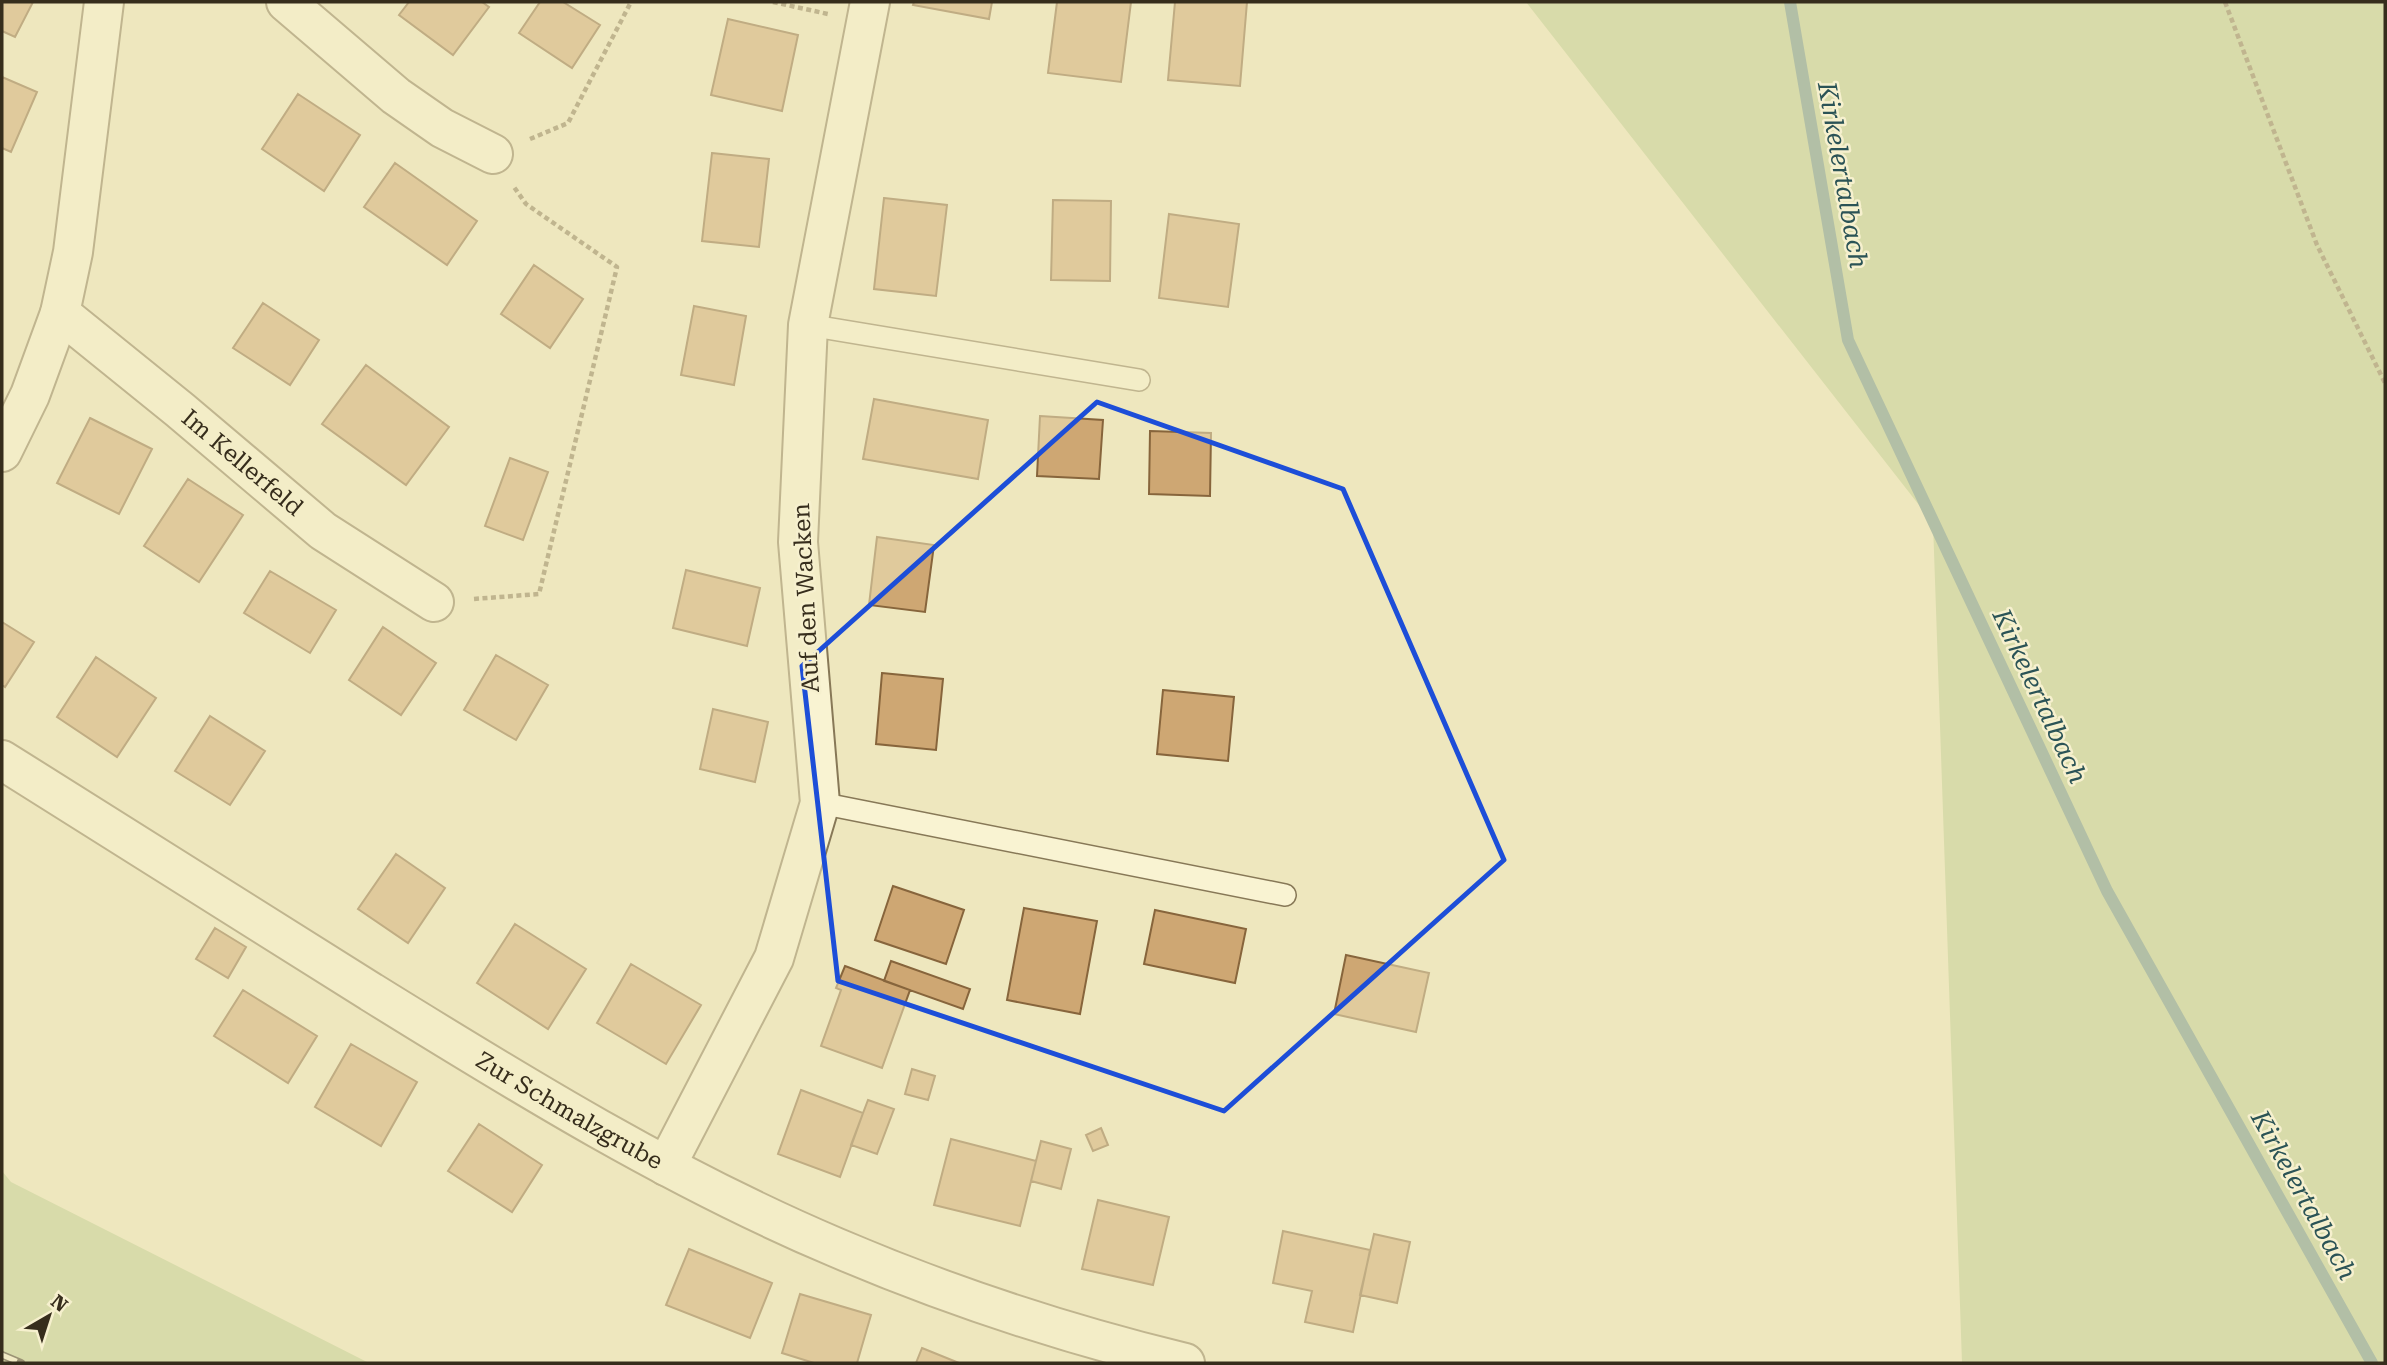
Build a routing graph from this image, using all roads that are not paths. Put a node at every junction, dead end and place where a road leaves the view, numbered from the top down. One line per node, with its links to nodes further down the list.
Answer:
1 (104, 2): 5 (street)
2 (286, 2): 4 (street)
3 (868, 12): 6 (street, Auf den Wacken)
4 (493, 154)
5 (60, 313): 8 (street); 9 (street, Im Kellerfeld)
6 (808, 325): 7 (lane); 11 (street, Auf den Wacken)
7 (1139, 380)
8 (2, 452)
9 (434, 602)
10 (2, 761): 13 (street, Zur Schmalzgrube)
11 (820, 803): 12 (lane); 13 (street, Auf den Wacken)
12 (1285, 895)
13 (666, 1166): 14 (street, Zur Schmalzgrube)
14 (1185, 1363)

